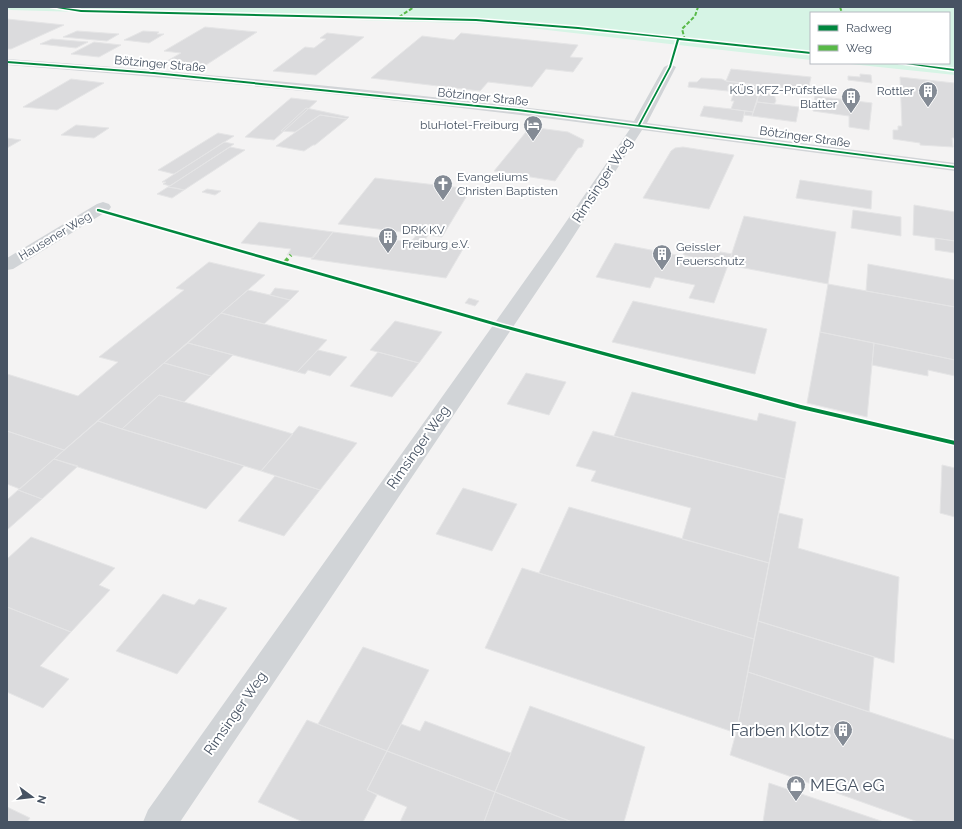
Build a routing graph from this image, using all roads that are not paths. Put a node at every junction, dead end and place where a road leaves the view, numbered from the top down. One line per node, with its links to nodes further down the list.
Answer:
1 (7, 62): 3 (street, Bötzinger Straße)
2 (670, 67): 3 (street, Rimsinger Weg)
3 (639, 125): 4 (street, Bötzinger Straße); 7 (street, Rimsinger Weg)
4 (955, 167)
5 (103, 207): 6 (street, Hausener Weg)
6 (7, 265)
7 (160, 822)

